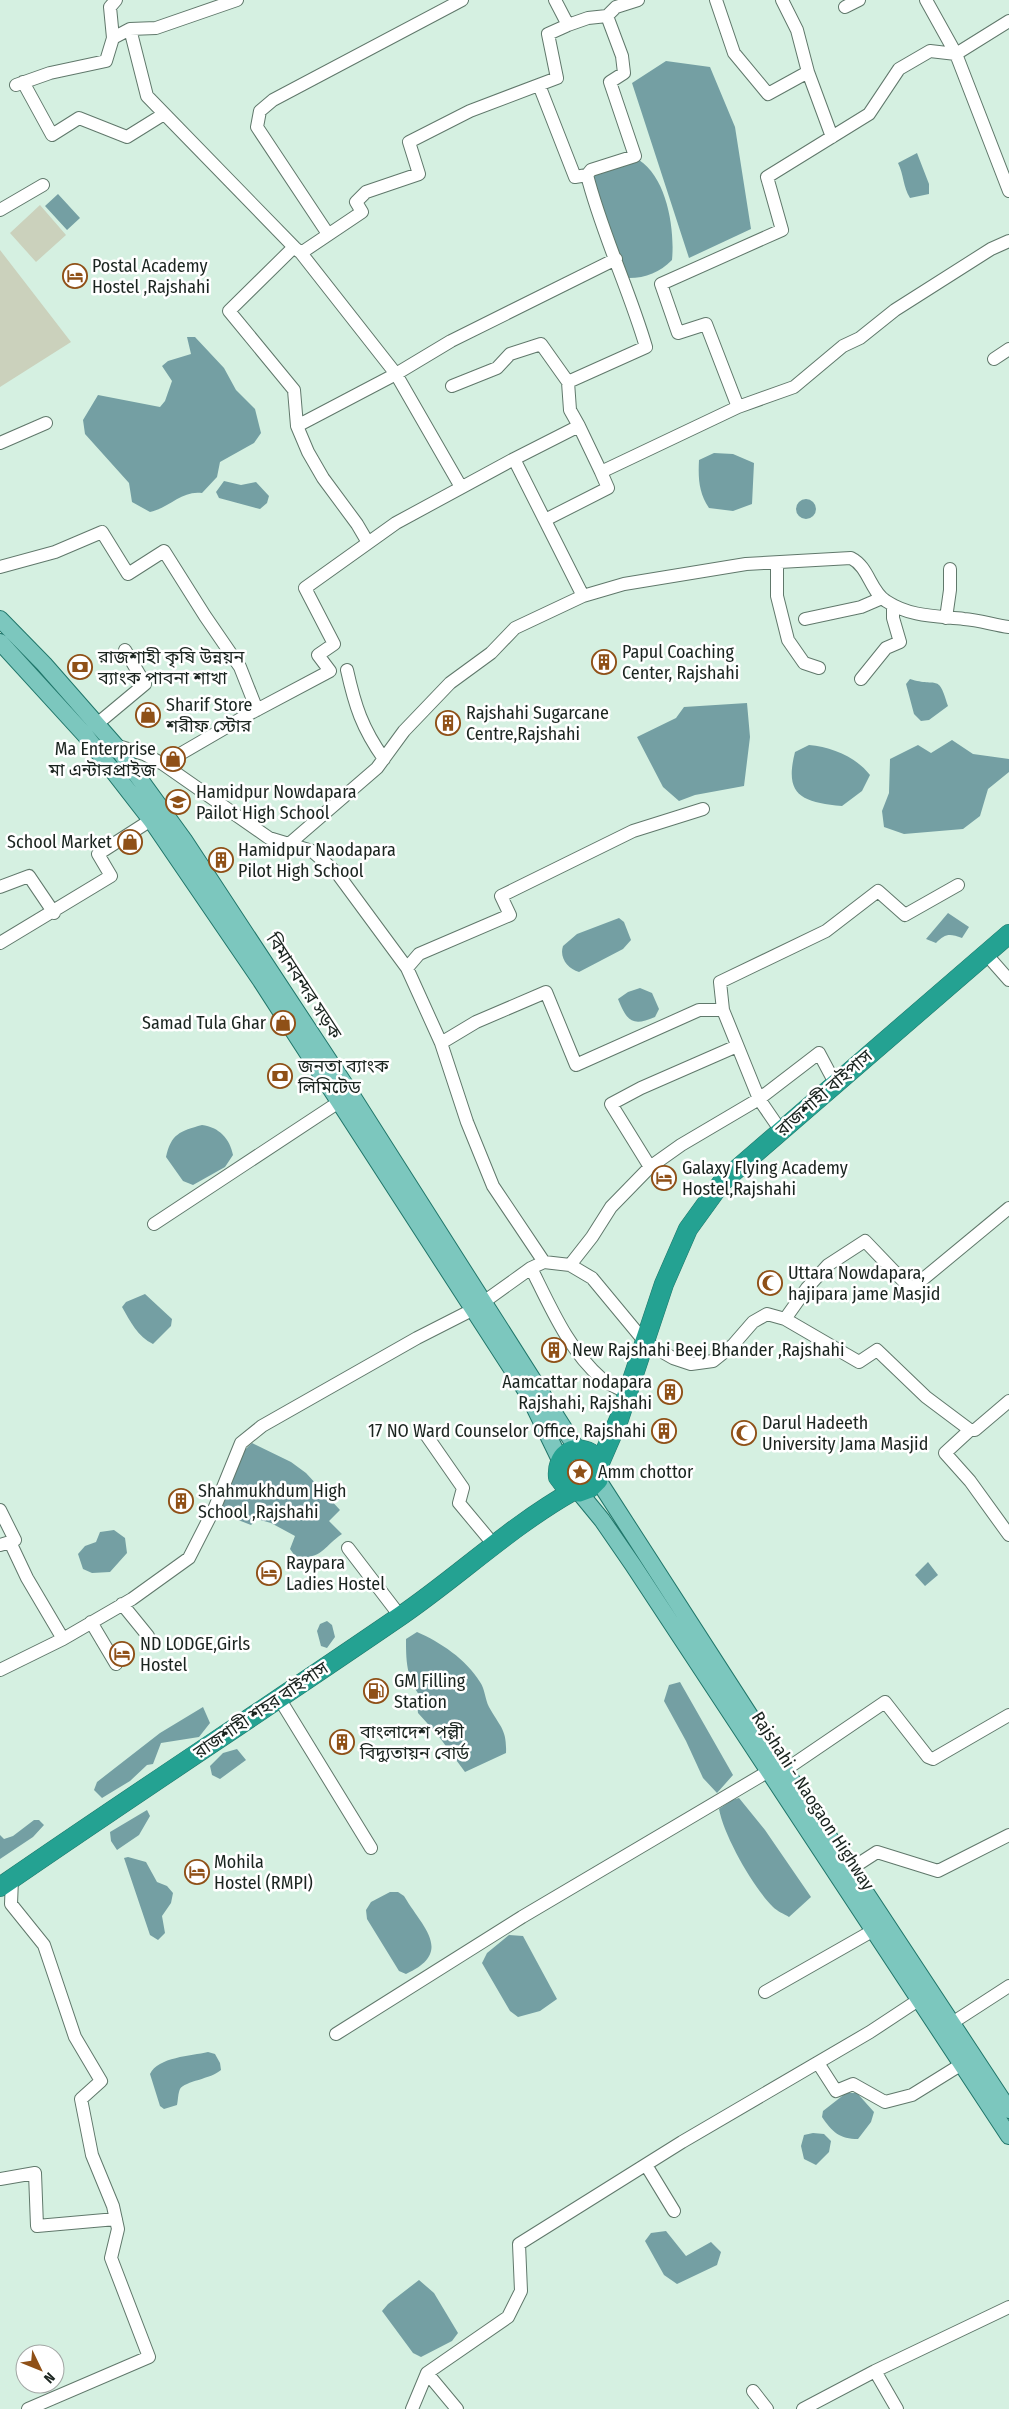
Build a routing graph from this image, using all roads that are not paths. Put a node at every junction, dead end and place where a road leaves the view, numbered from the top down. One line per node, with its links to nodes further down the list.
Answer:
1 (116, 0): 15 (street)
2 (237, 0): 14 (street)
3 (462, 0): 25 (street)
4 (555, 0): 13 (street)
5 (638, 0): 10 (street)
6 (716, 0): 17 (street)
7 (782, 0): 17 (street)
8 (859, 0): 11 (street)
9 (926, 0): 16 (street)
10 (612, 7): 13 (street); 21 (street)
11 (845, 7)
12 (1009, 21): 16 (street)
13 (568, 25): 18 (street)
14 (130, 29): 15 (street); 19 (street)
15 (112, 38): 19 (street)
16 (956, 54): 20 (street); 23 (street)
17 (808, 72): 20 (street)
18 (539, 84): 21 (street); 25 (street)
19 (164, 114): 27 (street)
20 (832, 137): 34 (street)
21 (587, 175): 28 (street)
22 (43, 185): 24 (street)
23 (1009, 191)
24 (0, 210)
25 (328, 234): 27 (street)
26 (1009, 241): 34 (street)
27 (298, 250): 31 (street); 36 (street)
28 (616, 259): 31 (street); 32 (street)
29 (1009, 349): 30 (street)
30 (994, 359)
31 (396, 374): 36 (street); 41 (street)
32 (568, 382): 33 (street); 37 (street)
33 (452, 386)
34 (738, 407): 40 (street)
35 (46, 423): 38 (street)
36 (297, 426): 43 (street)
37 (579, 426): 39 (street); 40 (street)
38 (0, 443)
39 (514, 459): 41 (street); 42 (street)
40 (600, 472): 42 (street)
41 (461, 487): 43 (street)
42 (544, 520): 47 (street)
43 (367, 541): 59 (street)
44 (777, 563): 47 (street); 48 (street); 56 (street)
45 (0, 566): 59 (street)
46 (950, 569): 50 (street)
47 (583, 596): 62 (street)
48 (882, 598): 49 (street); 52 (street)
49 (893, 605): 50 (street); 58 (street)
50 (946, 618): 53 (street)
51 (0, 619): 60 (main road, বিমানবন্দর সড়ক)
52 (805, 619)
53 (1009, 627)
54 (0, 642): 65 (main road, বিমানবন্দর সড়ক)
55 (124, 650): 60 (street)
56 (819, 668)
57 (347, 670): 62 (street)
58 (861, 679)
59 (257, 710): 63 (street)
60 (97, 724): 61 (main road, বিমানবন্দর সড়ক)
61 (115, 745): 63 (street); 88 (main road, বিমানবন্দর সড়ক)
62 (384, 759): 66 (street)
63 (163, 764): 66 (street)
64 (702, 809): 73 (street)
65 (152, 820): 69 (street); 80 (main road, বিমানবন্দর সড়ক)
66 (290, 844): 73 (street)
67 (958, 885): 75 (street)
68 (0, 887): 69 (street)
69 (54, 913): 71 (street)
70 (1009, 934): 72 (highway, রাজশাহী বাইপাস)
71 (0, 943)
72 (986, 954): 74 (street); 78 (highway, রাজশাহী বাইপাস)
73 (407, 968): 76 (street)
74 (1009, 980)
75 (723, 1010): 76 (street); 77 (street)
76 (441, 1043): 85 (street)
77 (738, 1046): 79 (street); 82 (street)
78 (835, 1083): 79 (street); 81 (highway, রাজশাহী বাইপাস)
79 (759, 1099): 81 (street); 82 (street)
80 (340, 1102): 84 (street); 88 (main road, বিমানবন্দর সড়ক)
81 (781, 1131): 90 (highway, রাজশাহী বাইপাস)
82 (650, 1168): 86 (street)
83 (1009, 1208): 89 (street)
84 (154, 1224)
85 (544, 1262): 86 (street); 87 (street)
86 (570, 1266): 90 (street)
87 (531, 1268): 88 (street); 91 (street)
88 (479, 1305): 95 (main road, বিমানবন্দর সড়ক); 96 (main road, বিমানবন্দর সড়ক); 105 (street)
89 (785, 1319): 90 (street); 94 (street)
90 (645, 1342): 91 (highway, রাজশাহী বাইপাস)
91 (627, 1391): 95 (highway); 97 (highway)
92 (1009, 1401): 94 (street)
93 (422, 1429): 103 (street)
94 (970, 1430): 101 (street)
95 (581, 1449): 96 (highway); 97 (highway)
96 (559, 1464): 98 (highway); 100 (highway)
97 (598, 1472): 98 (highway); 114 (main road, Rajshahi - Naogaon Highway)
98 (576, 1491): 100 (highway); 114 (main road, Rajshahi - Naogaon Highway)
99 (0, 1510): 102 (street)
100 (518, 1526): 103 (highway, রাজশাহী শহর বাইপাস)
101 (1009, 1535)
102 (5, 1544): 109 (street)
103 (494, 1545): 106 (highway, রাজশাহী শহর বাইপাস)
104 (348, 1548): 106 (street)
105 (122, 1604): 107 (street); 108 (street)
106 (400, 1616): 112 (highway, রাজশাহী শহর বাইপাস)
107 (91, 1622): 109 (street); 110 (street)
108 (148, 1636)
109 (63, 1639): 111 (street)
110 (116, 1664)
111 (0, 1670)
112 (279, 1698): 116 (street); 118 (highway, রাজশাহী শহর বাইপাস)
113 (1009, 1715): 114 (street)
114 (777, 1771): 117 (main road, Rajshahi - Naogaon Highway); 124 (street)
115 (1009, 1835): 117 (street)
116 (371, 1848)
117 (845, 1873): 119 (main road, Rajshahi - Naogaon Highway); 123 (main road, Rajshahi - Naogaon Highway)
118 (6, 1883): 132 (street)
119 (874, 1930): 121 (street); 122 (main road, Rajshahi - Naogaon Highway)
120 (1009, 1986): 123 (street)
121 (765, 1992)
122 (920, 1999): 125 (street); 126 (main road, Rajshahi - Naogaon Highway)
123 (952, 2023): 127 (main road, Rajshahi - Naogaon Highway)
124 (336, 2034)
125 (818, 2063): 126 (street); 129 (street)
126 (962, 2064): 128 (main road, Rajshahi - Naogaon Highway)
127 (1009, 2108)
128 (1009, 2136)
129 (646, 2165): 131 (street); 135 (street)
130 (0, 2179): 132 (street)
131 (674, 2211)
132 (116, 2219): 137 (street)
133 (1009, 2307): 134 (street)
134 (874, 2371): 141 (street); 142 (street)
135 (427, 2373): 138 (street); 139 (street)
136 (753, 2391): 140 (street)
137 (28, 2409)
138 (412, 2409)
139 (456, 2409)
140 (767, 2409)
141 (803, 2409)
142 (897, 2409)

